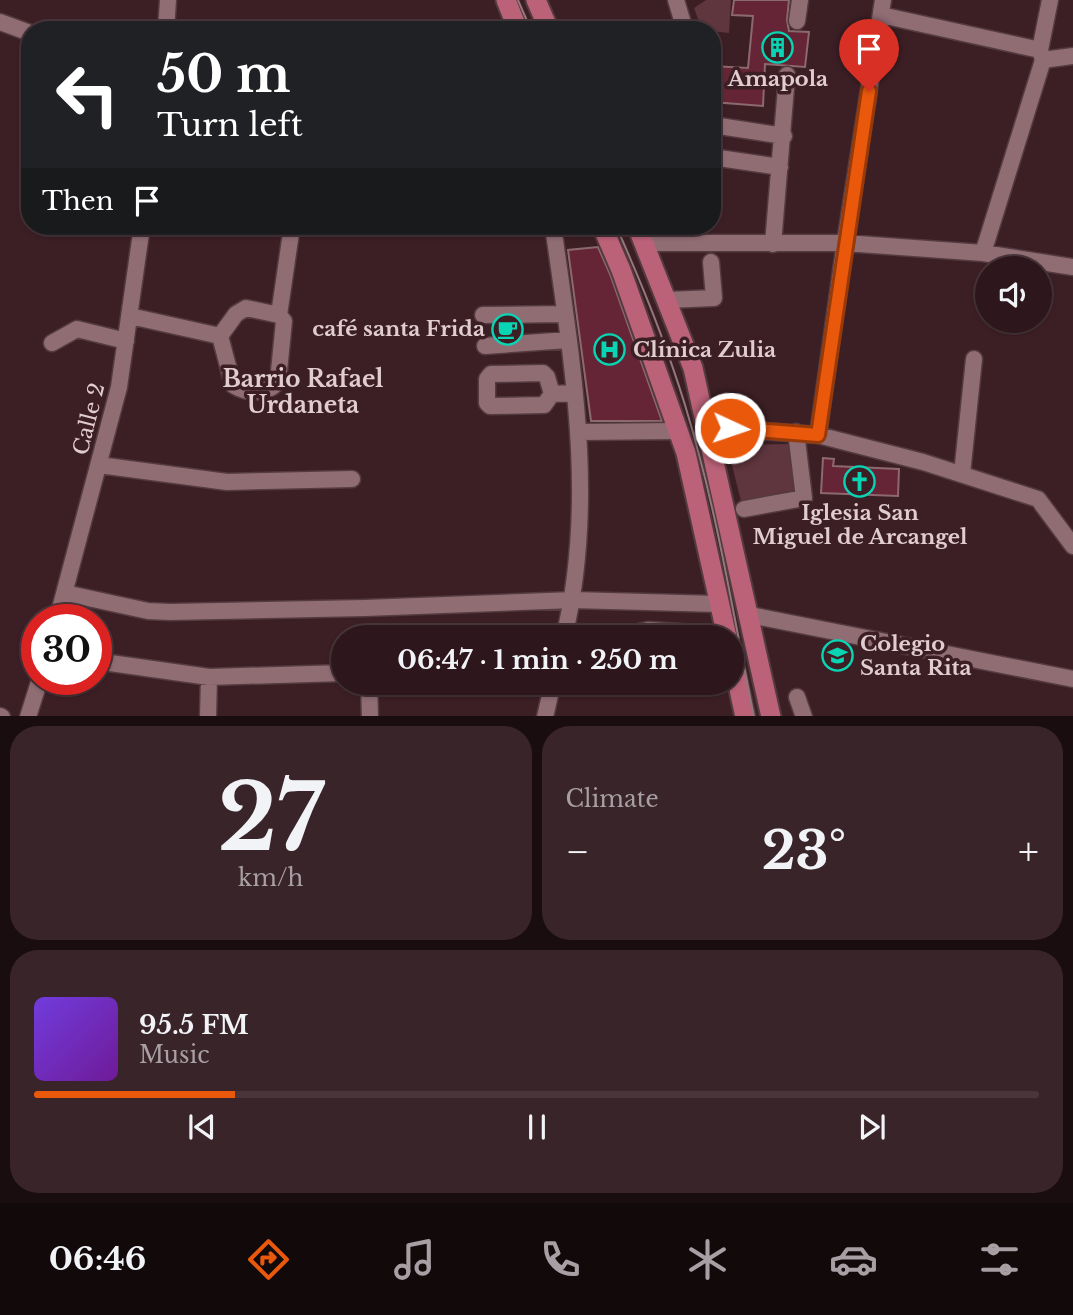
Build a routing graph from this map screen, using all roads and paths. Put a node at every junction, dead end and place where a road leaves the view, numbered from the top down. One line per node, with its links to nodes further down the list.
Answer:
1 (168, 0): 8 (street)
2 (506, 0): 9 (main road)
3 (536, 0): 10 (main road)
4 (676, 0): 11 (street)
5 (800, 0): 12 (street)
6 (1050, 0): 15 (street)
7 (882, 8): 15 (street); 28 (street)
8 (167, 21)
9 (514, 21)
10 (545, 21)
11 (682, 21)
12 (797, 21)
13 (0, 22): 14 (street)
14 (21, 30)
15 (1041, 55): 16 (street); 30 (street)
16 (1073, 56)
17 (787, 75): 19 (street)
18 (721, 126): 19 (street)
19 (783, 136): 21 (street)
20 (721, 158): 21 (street)
21 (780, 167): 29 (street)
22 (141, 235): 37 (street, Calle 2)
23 (291, 235): 35 (street)
24 (554, 235): 34 (street)
25 (606, 235): 47 (main road)
26 (641, 235): 33 (main road)
27 (654, 235): 29 (street)
28 (845, 243): 29 (street); 30 (street); 50 (street)
29 (773, 244)
30 (983, 253): 32 (street)
31 (711, 262): 33 (street)
32 (1073, 267)
33 (667, 300): 46 (main road)
34 (565, 314): 36 (street); 39 (street)
35 (279, 315): 38 (street); 38 (street)
36 (483, 315)
37 (130, 316): 38 (street); 40 (street, Calle 2)
38 (219, 336)
39 (568, 340): 42 (street); 44 (street)
40 (126, 341): 41 (street); 51 (street, Calle 2)
41 (52, 343)
42 (485, 346)
43 (974, 359): 52 (street)
44 (575, 393): 45 (street); 48 (street)
45 (552, 394)
46 (707, 426): 49 (street); 60 (main road)
47 (678, 431): 48 (street); 59 (main road)
48 (579, 432): 57 (street)
49 (796, 432): 50 (street); 54 (street)
50 (818, 435): 52 (street)
51 (99, 465): 53 (street); 56 (street, Calle 2)
52 (962, 474): 55 (street)
53 (352, 479)
54 (744, 509)
55 (1073, 547)
56 (65, 593): 57 (street); 58 (street, Calle 2)
57 (573, 600): 59 (street); 61 (street)
58 (62, 604)
59 (718, 604): 62 (main road)
60 (750, 615): 66 (street); 77 (main road)
61 (567, 625)
62 (724, 625)
63 (112, 663): 65 (street)
64 (331, 673): 65 (street)
65 (209, 677): 73 (street)
66 (1073, 679)
67 (35, 695): 72 (street)
68 (369, 695): 74 (street)
69 (550, 695): 75 (street)
70 (739, 695): 76 (main road)
71 (797, 697): 78 (street)
72 (28, 716)
73 (208, 716)
74 (370, 716)
75 (545, 716)
76 (745, 716)
77 (771, 716)
78 (804, 716)

